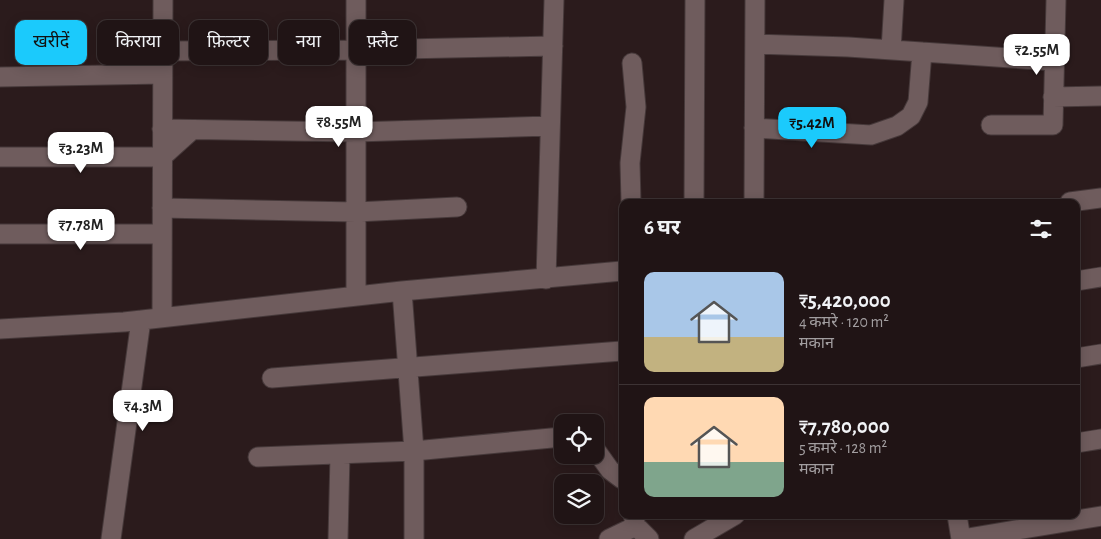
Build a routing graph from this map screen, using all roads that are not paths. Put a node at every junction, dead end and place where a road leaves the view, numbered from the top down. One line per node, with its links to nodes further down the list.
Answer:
1 (163, 0): 8 (street)
2 (356, 0): 9 (street)
3 (554, 0): 11 (street)
4 (695, 0): 35 (street)
5 (755, 0): 10 (street)
6 (894, 0): 14 (street)
7 (1056, 0): 17 (street)
8 (163, 20)
9 (356, 20)
10 (755, 44): 14 (street); 27 (street)
11 (553, 46): 12 (street); 26 (street)
12 (416, 49)
13 (349, 50): 15 (street)
14 (891, 50): 16 (street)
15 (179, 51)
16 (922, 52): 17 (street); 27 (street)
17 (1054, 61): 23 (street)
18 (632, 63): 34 (street)
19 (162, 65): 21 (street)
20 (356, 65): 30 (street)
21 (162, 74): 22 (street); 28 (street)
22 (0, 77)
23 (1053, 96): 24 (street); 25 (street)
24 (1101, 96)
25 (991, 125)
26 (550, 126): 30 (street); 45 (street)
27 (754, 128): 36 (street)
28 (162, 129): 29 (street); 32 (street)
29 (192, 130): 30 (street); 32 (street)
30 (356, 132): 40 (street)
31 (0, 157): 32 (street)
32 (162, 157): 39 (street)
33 (1101, 198): 37 (street)
34 (632, 199)
35 (694, 199)
36 (754, 199)
37 (1080, 201)
38 (457, 206): 40 (street)
39 (162, 208): 40 (street); 42 (street)
40 (356, 212): 48 (street)
41 (0, 234): 42 (street)
42 (162, 234): 49 (street)
43 (619, 272): 45 (street)
44 (1101, 277): 46 (street)
45 (546, 278): 47 (street)
46 (1080, 280)
47 (402, 291): 48 (street); 55 (street)
48 (356, 296): 49 (street)
49 (162, 317): 50 (street)
50 (141, 320): 51 (street); 69 (street)
51 (0, 329)
52 (619, 351): 55 (street)
53 (1101, 354): 54 (street)
54 (1080, 357)
55 (407, 368): 56 (street); 60 (street)
56 (272, 378)
57 (554, 438): 60 (street)
58 (1101, 439): 59 (street)
59 (1080, 442)
60 (414, 451): 61 (street); 71 (street)
61 (340, 455): 62 (street); 70 (street)
62 (258, 457)
63 (604, 462): 64 (street)
64 (619, 477)
65 (1101, 516): 74 (street)
66 (728, 519): 73 (street)
67 (958, 519): 74 (street)
68 (639, 527): 72 (street)
69 (111, 539)
70 (338, 539)
71 (414, 539)
72 (609, 539)
73 (694, 539)
74 (962, 539)

